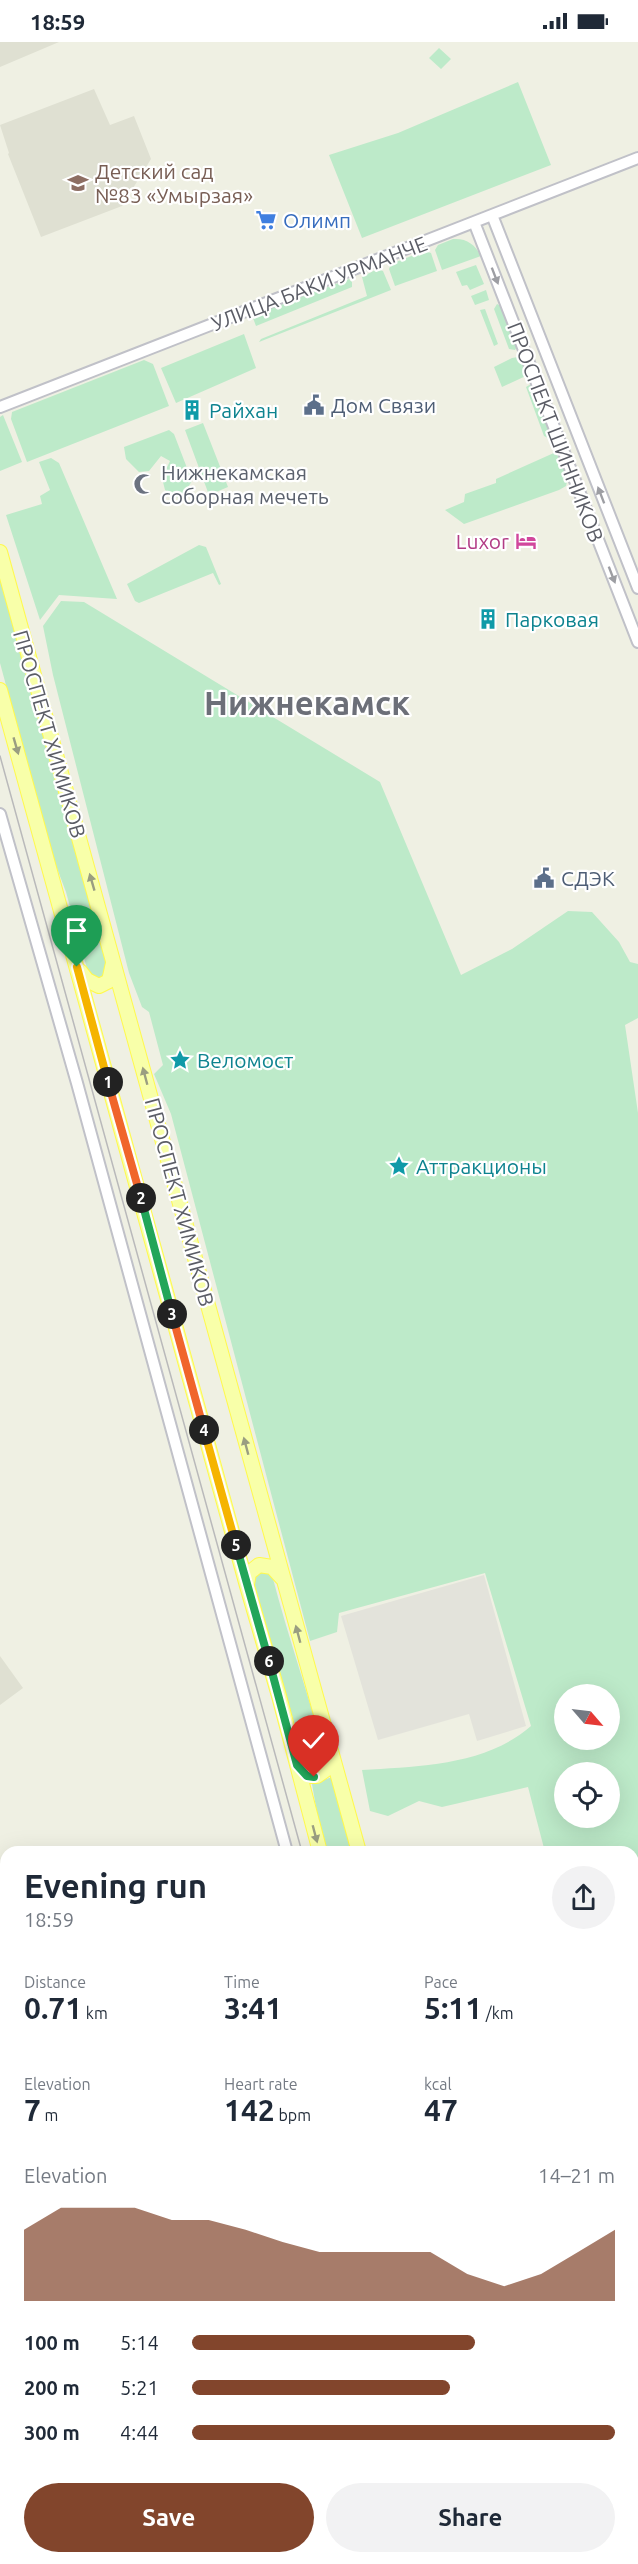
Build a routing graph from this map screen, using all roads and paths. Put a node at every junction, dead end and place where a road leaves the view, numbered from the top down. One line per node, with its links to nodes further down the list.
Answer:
1 (638, 158): 2 (street, УЛИЦА БАКИ УРМАНЧЕ)
2 (492, 215): 3 (street, УЛИЦА БАКИ УРМАНЧЕ); 6 (street, ПРОСПЕКТ ШИННИКОВ, one-way to 2)
3 (474, 222): 4 (street, УЛИЦА БАКИ УРМАНЧЕ); 7 (street, ПРОСПЕКТ ШИННИКОВ, one-way to 7)
4 (0, 407)
5 (0, 552): 10 (main road, ПРОСПЕКТ ХИМИКОВ, one-way to 5)
6 (638, 588)
7 (638, 642)
8 (0, 690): 11 (main road, ПРОСПЕКТ ХИМИКОВ, one-way to 11)
9 (0, 814): 16 (street)
10 (113, 959): 11 (main road); 12 (main road, ПРОСПЕКТ ХИМИКОВ, one-way to 10)
11 (77, 967): 13 (main road, ПРОСПЕКТ ХИМИКОВ)
12 (283, 1580): 13 (main road); 14 (main road, ПРОСПЕКТ ХИМИКОВ, one-way to 12)
13 (247, 1586): 15 (main road, ПРОСПЕКТ ХИМИКОВ)
14 (330, 1749): 15 (main road); 18 (main road, ПРОСПЕКТ ХИМИКОВ)
15 (297, 1765): 17 (main road, ПРОСПЕКТ ХИМИКОВ, one-way to 17)
16 (285, 1846)
17 (318, 1846)
18 (357, 1846)

